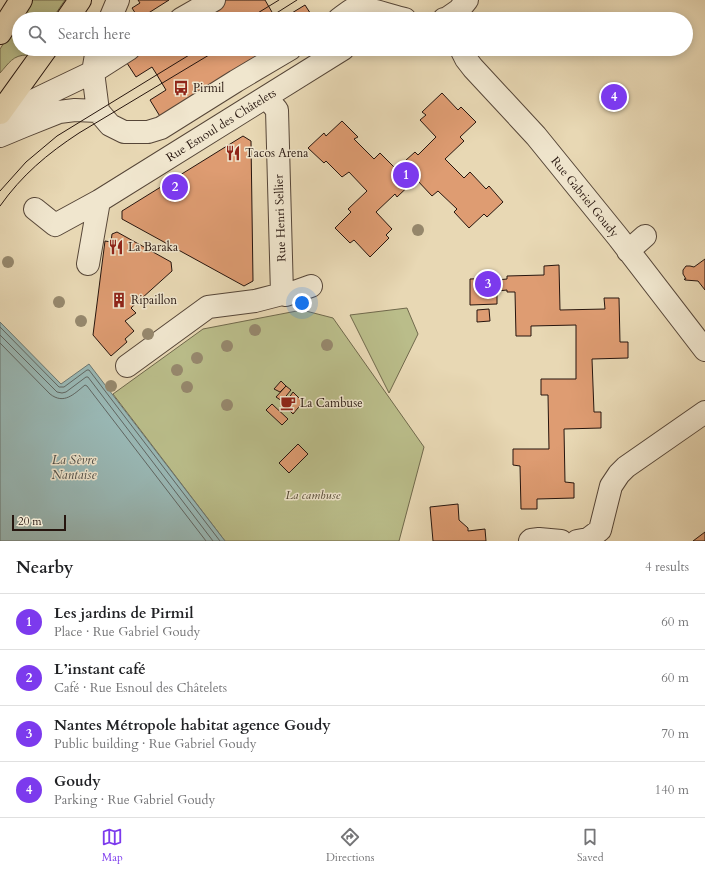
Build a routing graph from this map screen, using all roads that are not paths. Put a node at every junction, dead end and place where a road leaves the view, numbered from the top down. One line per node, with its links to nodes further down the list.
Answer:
1 (21, 0): 7 (main road)
2 (80, 0): 8 (main road)
3 (118, 0): 9 (street)
4 (214, 0): 10 (street)
5 (467, 0): 12 (street)
6 (348, 9): 11 (street)
7 (13, 12)
8 (72, 12)
9 (113, 12)
10 (193, 12)
11 (379, 12)
12 (456, 12)
13 (12, 14): 14 (main road)
14 (0, 33)
15 (41, 56): 24 (main road)
16 (96, 56): 21 (street)
17 (118, 56): 21 (street)
18 (278, 56): 23 (street)
19 (332, 56): 22 (street, Rue Esnoul des Châtelets)
20 (464, 56): 29 (street, Rue Gabriel Goudy)
21 (93, 72): 23 (street); 24 (street)
22 (266, 97): 26 (street, Rue Esnoul des Châtelets); 32 (street, Rue Henri Sellier)
23 (98, 111): 25 (street)
24 (0, 114)
25 (0, 136)
26 (99, 201): 27 (street, Rue Esnoul des Châtelets); 30 (street)
27 (35, 210)
28 (645, 236): 29 (street)
29 (628, 251): 33 (street, Rue Gabriel Goudy)
30 (88, 264)
31 (311, 286): 32 (street)
32 (282, 294): 34 (street)
33 (705, 350)
34 (127, 366)
35 (705, 412): 38 (street)
36 (530, 541): 37 (street)
37 (561, 541)
38 (577, 541)

